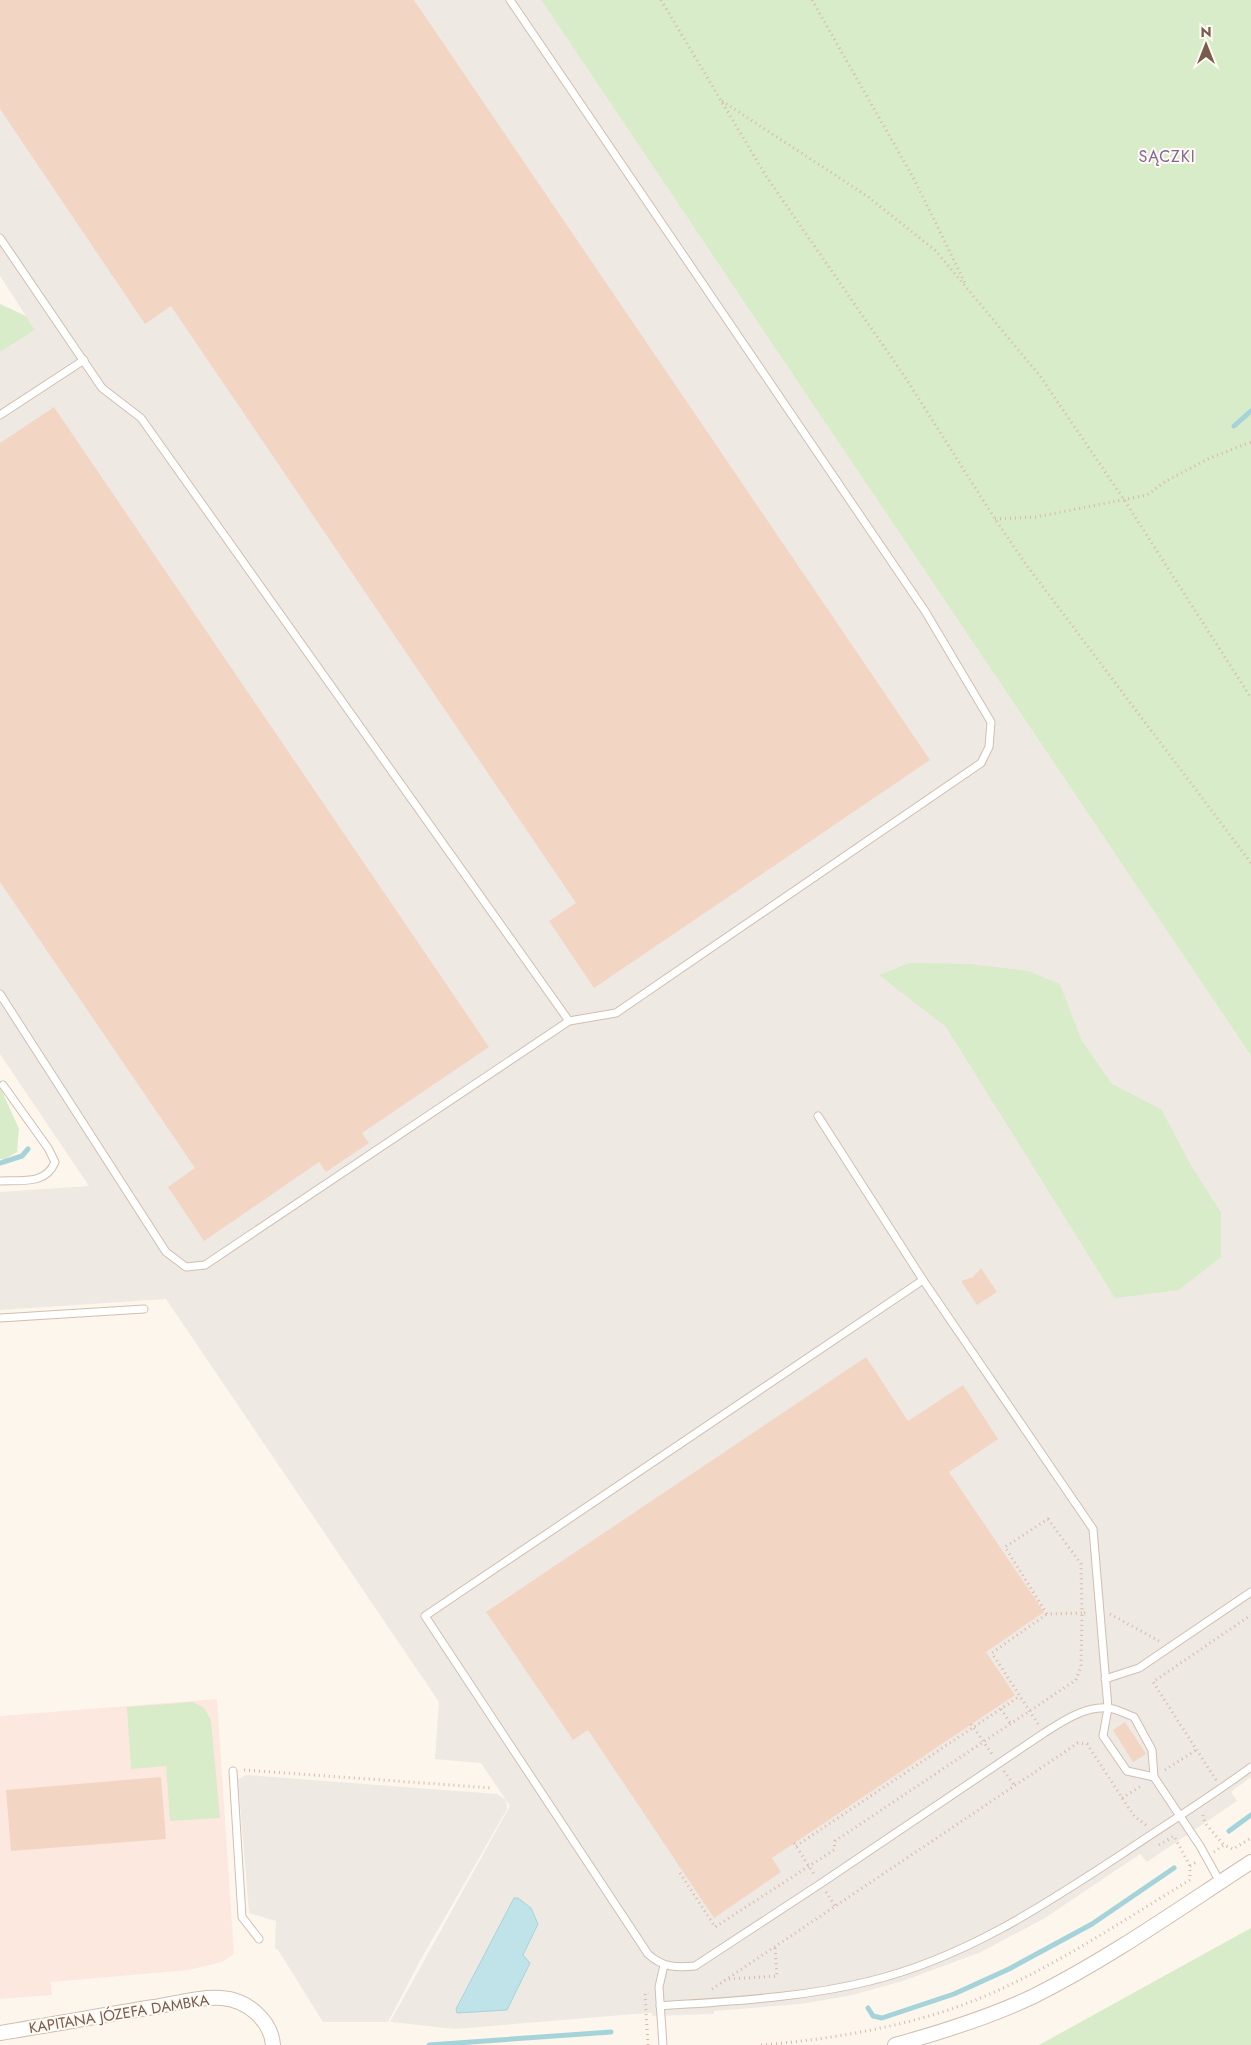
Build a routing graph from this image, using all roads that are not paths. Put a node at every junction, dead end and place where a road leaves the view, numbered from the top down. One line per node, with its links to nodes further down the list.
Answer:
1 (510, 0): 6 (lane)
2 (0, 238): 3 (lane)
3 (84, 360): 4 (lane); 6 (lane)
4 (0, 415)
5 (0, 994): 6 (lane)
6 (569, 1021)
7 (3, 1085): 9 (lane)
8 (818, 1116): 10 (lane)
9 (0, 1181)
10 (923, 1280): 14 (lane); 23 (lane)
11 (144, 1309): 12 (lane)
12 (0, 1318)
13 (1251, 1592): 14 (lane)
14 (1105, 1679): 15 (lane)
15 (1108, 1708): 18 (lane); 18 (lane); 23 (lane)
16 (1251, 1767): 19 (lane)
17 (233, 1770): 22 (lane)
18 (1154, 1777): 19 (lane)
19 (1180, 1816): 21 (lane); 24 (lane)
20 (1251, 1862): 21 (street)
21 (1220, 1882): 28 (street)
22 (259, 1939)
23 (664, 1965): 24 (lane)
24 (660, 2006): 27 (lane)
25 (0, 2033): 26 (street, KAPITANA JÓZEFA DAMBKA)
26 (273, 2045)
27 (663, 2045)
28 (895, 2045)

